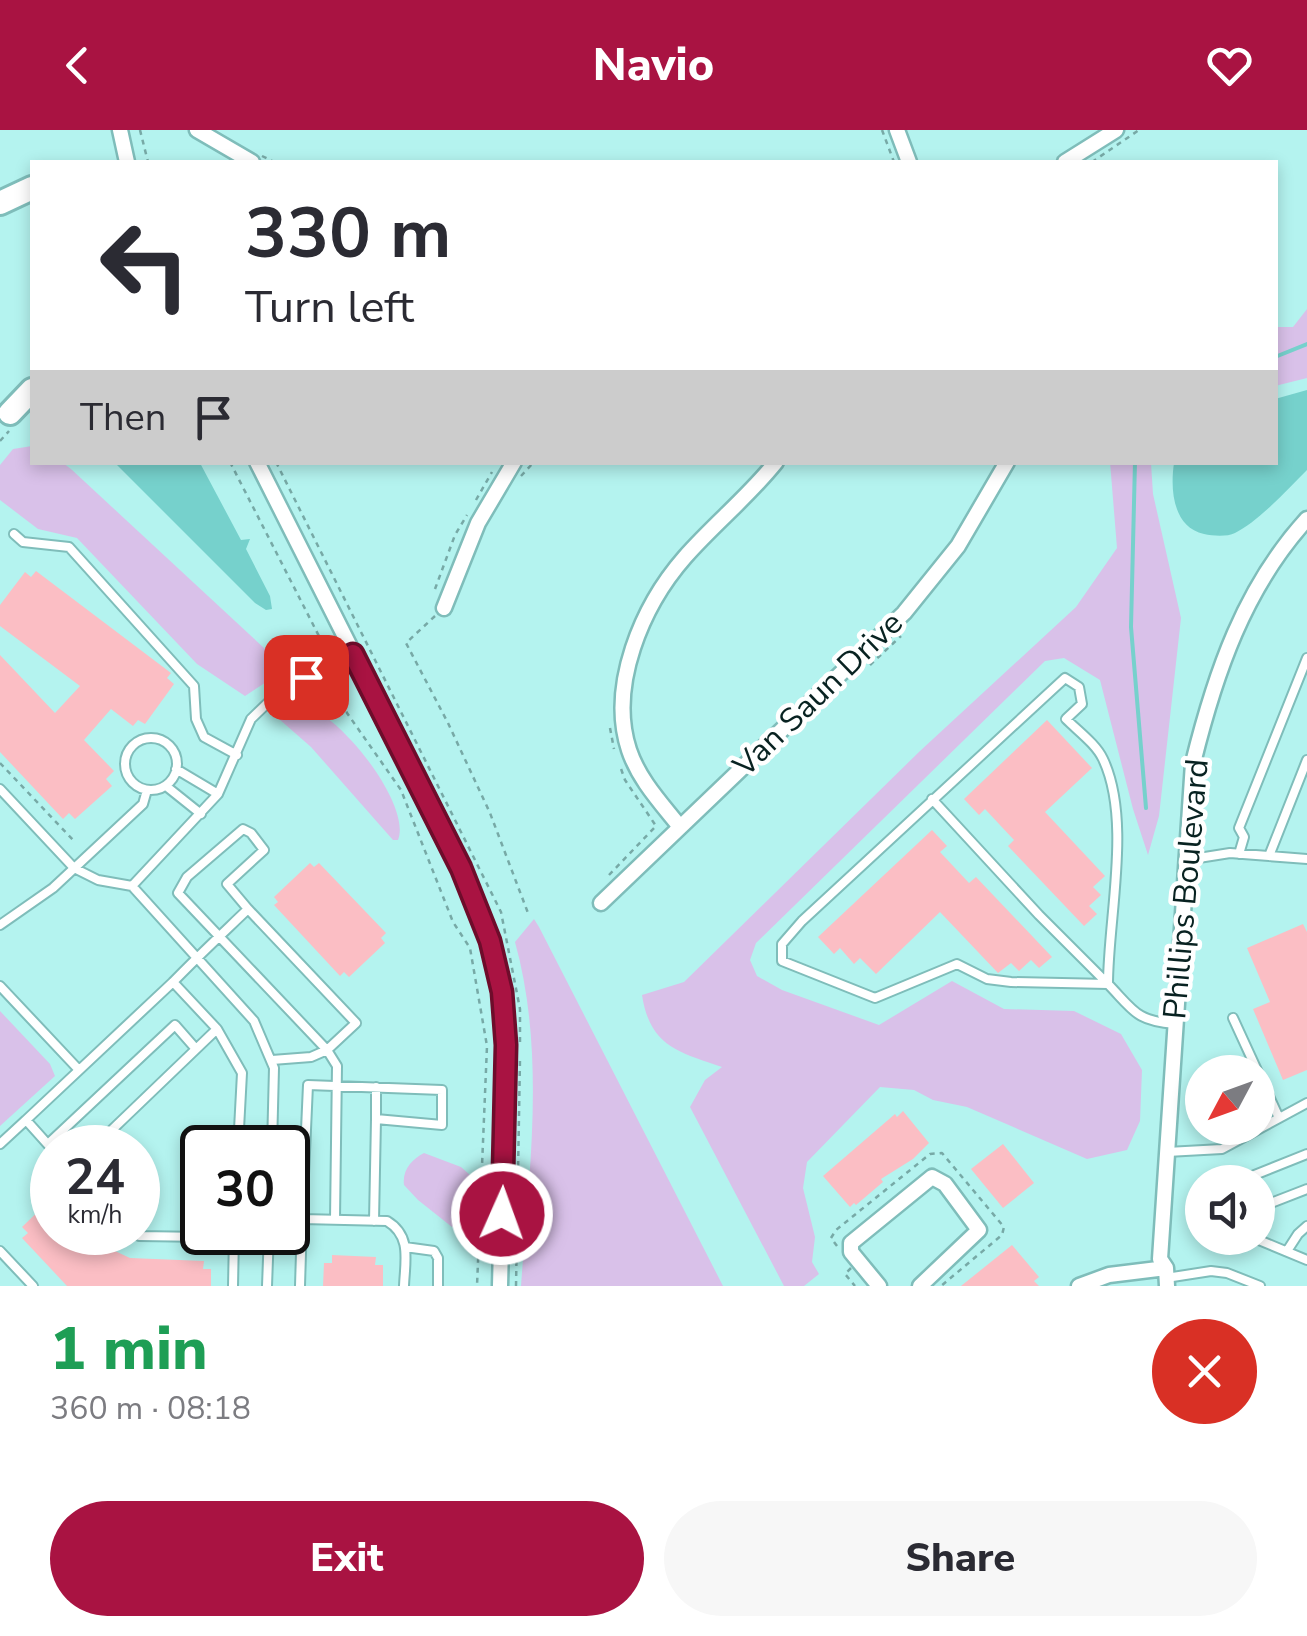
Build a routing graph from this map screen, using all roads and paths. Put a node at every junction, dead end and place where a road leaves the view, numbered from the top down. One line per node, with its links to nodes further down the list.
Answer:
1 (120, 130): 8 (street)
2 (140, 130): 9 (path)
3 (197, 130): 10 (street)
4 (882, 130): 11 (path)
5 (897, 130): 12 (street)
6 (1116, 130): 13 (street)
7 (1139, 130): 14 (path)
8 (127, 160)
9 (148, 160)
10 (249, 160)
11 (893, 160)
12 (907, 160)
13 (1068, 160)
14 (1095, 160)
15 (30, 189): 16 (main road)
16 (0, 203)
17 (30, 394): 18 (main road)
18 (5, 418)
19 (232, 465): 31 (path)
20 (258, 465): 30 (street)
21 (278, 465): 113 (path)
22 (512, 465): 29 (street)
23 (531, 465): 26 (path)
24 (773, 465): 47 (street)
25 (1005, 465): 47 (street, Van Saun Drive)
26 (513, 486)
27 (1307, 519): 52 (street, Phillips Boulevard)
28 (14, 534): 36 (lane)
29 (444, 608): 58 (path)
30 (353, 654): 36 (lane); 112 (street)
31 (327, 656)
32 (1307, 658): 49 (lane)
33 (341, 682): 111 (path)
34 (610, 722): 35 (path)
35 (615, 750)
36 (236, 755): 44 (lane)
37 (1307, 760): 50 (lane)
38 (0, 763): 48 (path)
39 (620, 765): 54 (path)
40 (176, 769): 41 (lane); 43 (lane); 44 (lane)
41 (166, 786): 43 (lane); 46 (lane)
42 (0, 789): 53 (lane)
43 (147, 790): 53 (lane)
44 (218, 794): 46 (lane)
45 (932, 799): 63 (lane); 63 (lane); 63 (lane)
46 (201, 814): 55 (lane)
47 (680, 828): 56 (street, Van Saun Drive)
48 (76, 842)
49 (1239, 854): 50 (lane); 52 (lane)
50 (1270, 856): 51 (lane)
51 (1307, 859)
52 (1186, 860): 66 (street, Phillips Boulevard)
53 (74, 868): 55 (lane); 59 (lane)
54 (609, 875)
55 (132, 886): 61 (lane)
56 (600, 903)
57 (248, 909): 60 (lane); 60 (lane); 69 (lane)
58 (528, 912)
59 (0, 924)
60 (220, 936): 61 (lane); 69 (lane)
61 (196, 958): 62 (lane); 70 (lane)
62 (173, 982): 67 (lane); 71 (lane)
63 (1108, 984): 66 (lane)
64 (0, 986): 71 (lane)
65 (1233, 1018): 75 (lane)
66 (1175, 1024): 85 (street, Phillips Boulevard)
67 (217, 1029): 68 (lane); 81 (lane)
68 (196, 1049): 79 (lane); 80 (lane)
69 (327, 1050): 70 (lane); 72 (lane)
70 (272, 1060): 82 (lane)
71 (79, 1070): 76 (lane)
72 (339, 1086): 73 (lane); 83 (lane); 91 (lane)
73 (376, 1088): 77 (lane); 77 (lane)
74 (1307, 1103): 75 (lane)
75 (1279, 1118): 85 (lane)
76 (26, 1120): 78 (lane); 84 (lane)
77 (376, 1120): 92 (lane)
78 (31, 1125)
79 (72, 1125)
80 (117, 1125)
81 (239, 1125)
82 (272, 1125)
83 (306, 1125)
84 (0, 1144)
85 (1167, 1152): 104 (street, Phillips Boulevard)
86 (1307, 1154): 87 (lane)
87 (1275, 1167)
88 (1307, 1190): 89 (lane)
89 (1275, 1202)
90 (310, 1219): 91 (lane)
91 (335, 1220): 92 (lane)
92 (374, 1220): 95 (lane)
93 (1307, 1226): 97 (lane)
94 (1275, 1246): 97 (lane)
95 (405, 1248): 109 (lane); 110 (lane)
96 (0, 1251): 105 (lane)
97 (1287, 1251): 102 (lane)
98 (843, 1254): 117 (path)
99 (234, 1255): 106 (lane)
100 (269, 1255): 107 (lane)
101 (301, 1255): 108 (lane)
102 (1307, 1260)
103 (850, 1263): 114 (path)
104 (1166, 1278): 118 (street); 119 (lane)
105 (32, 1286)
106 (233, 1286)
107 (268, 1286)
108 (300, 1286)
109 (404, 1286)
110 (438, 1286)
111 (477, 1286)
112 (500, 1286)
113 (516, 1286)
114 (855, 1286)
115 (879, 1286): 116 (street)
116 (920, 1286)
117 (941, 1286)
118 (1079, 1286)
119 (1260, 1286)

